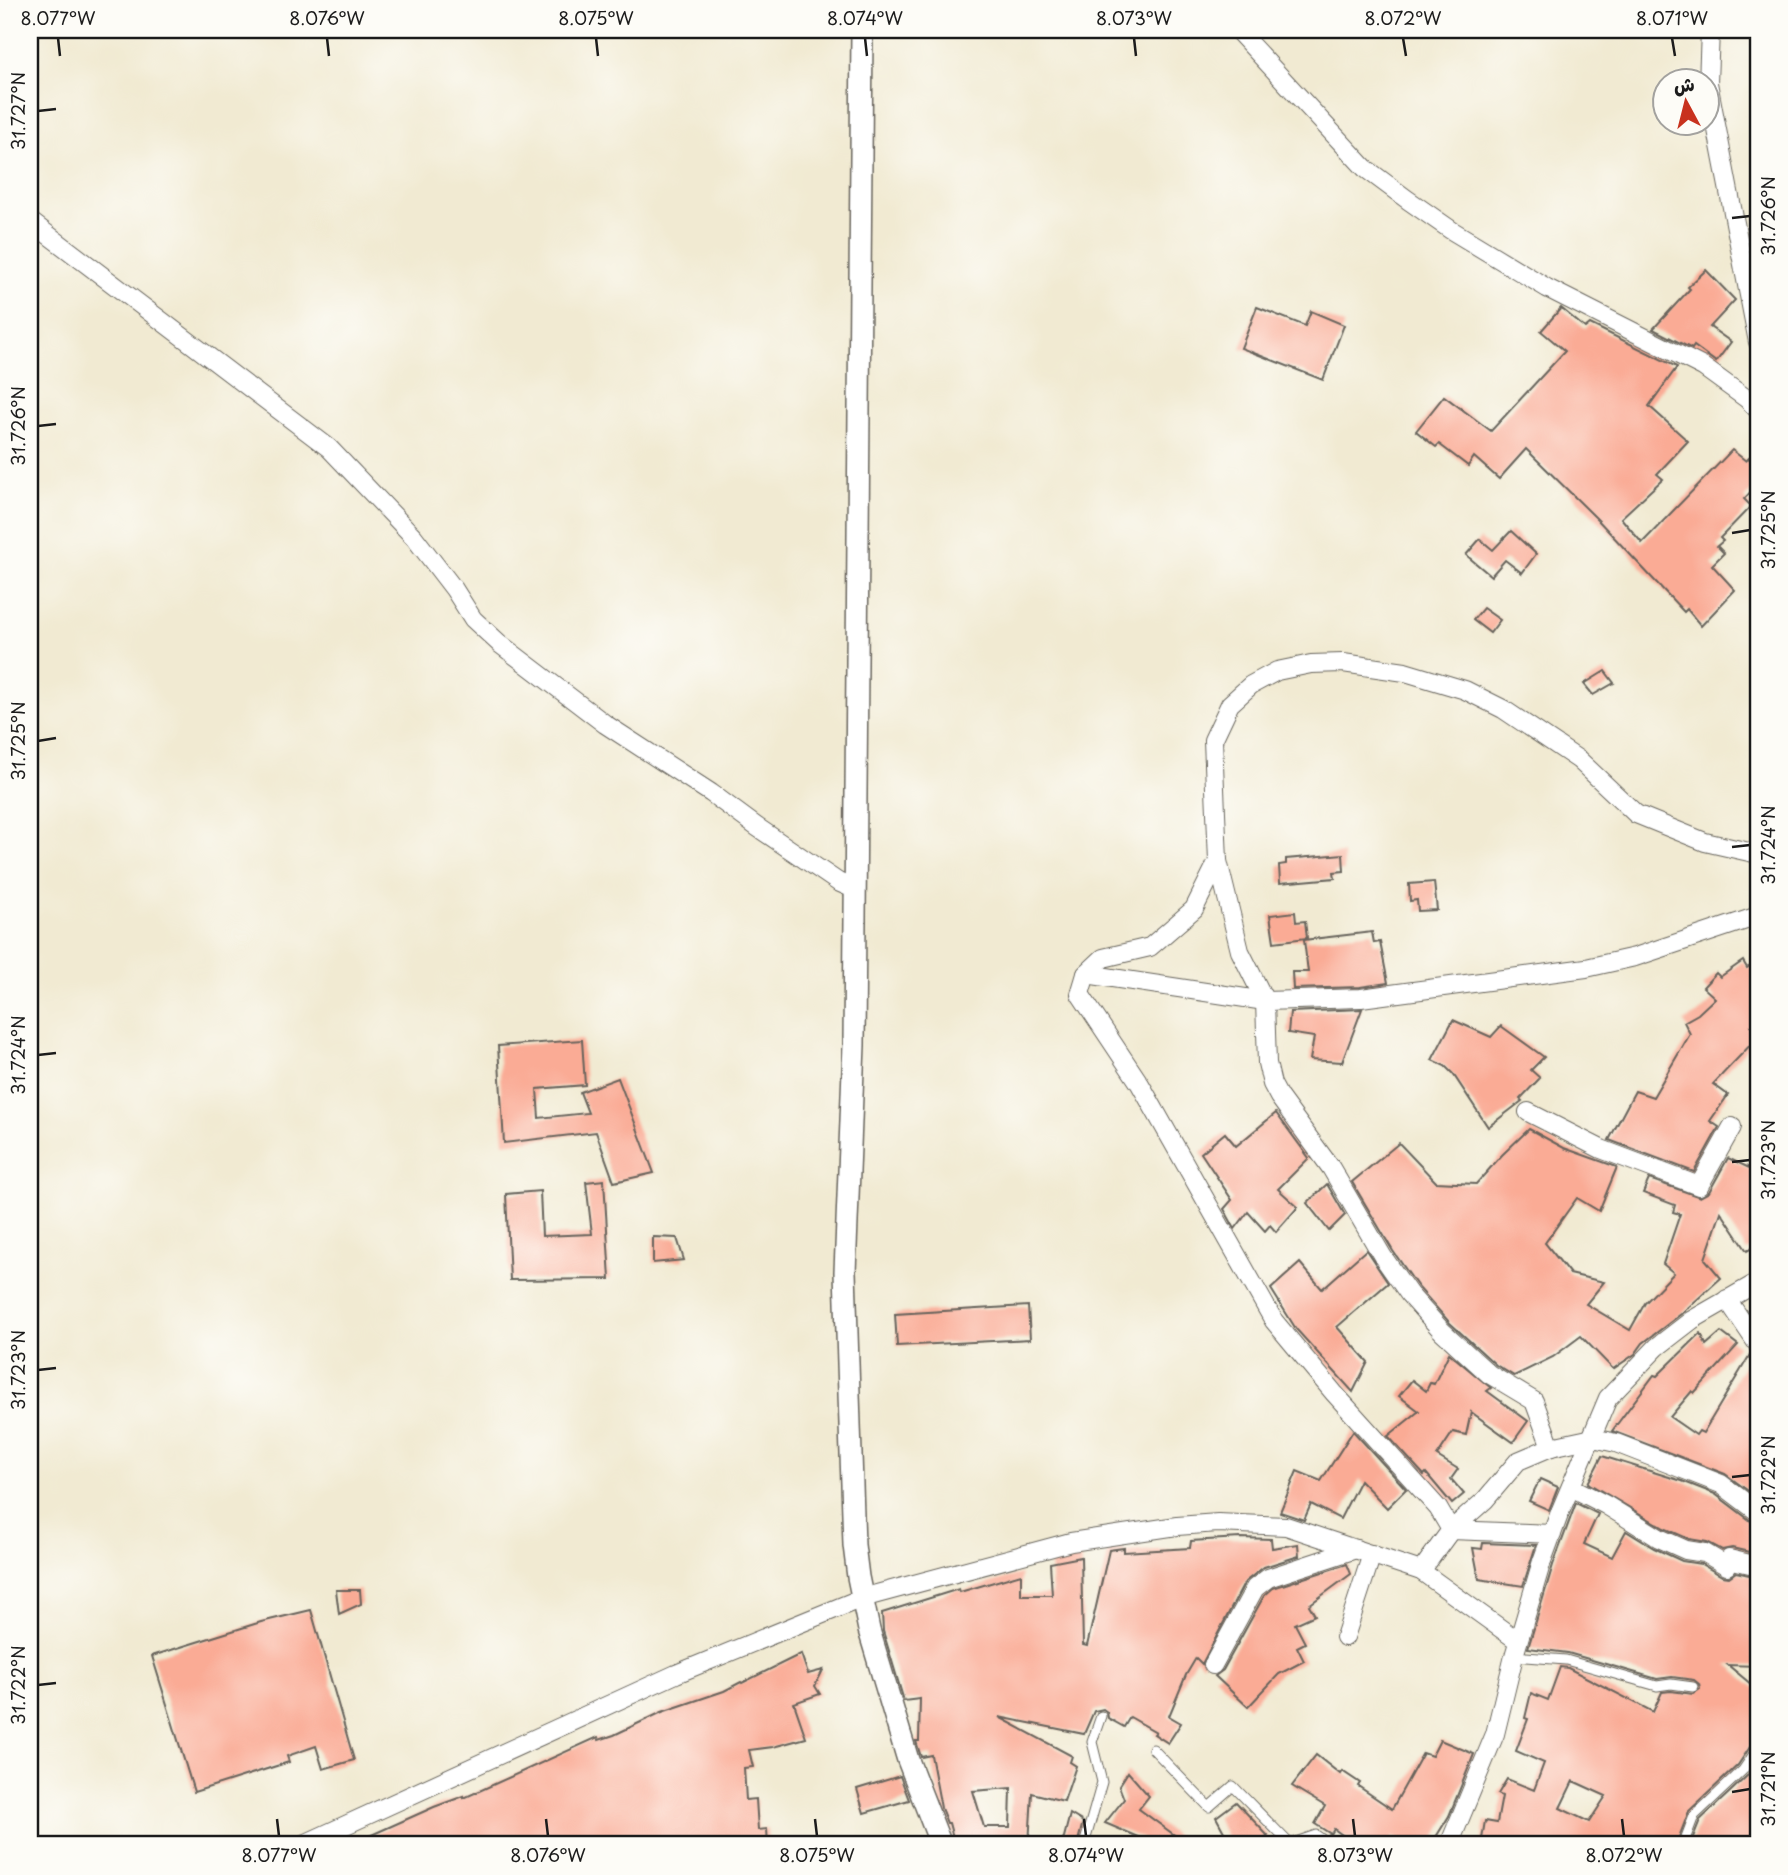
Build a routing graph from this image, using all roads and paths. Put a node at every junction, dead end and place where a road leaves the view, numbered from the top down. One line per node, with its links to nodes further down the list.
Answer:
1 (862, 30): 9 (street)
2 (1237, 30): 6 (street)
3 (1710, 30): 5 (street)
4 (30, 221): 9 (street)
5 (1758, 342)
6 (1758, 410)
7 (1758, 854): 8 (street)
8 (1218, 861): 11 (street); 12 (street)
9 (854, 889): 27 (street)
10 (1758, 916): 12 (street)
11 (1086, 974): 12 (street); 22 (street)
12 (1265, 1001): 19 (street)
13 (1528, 1112): 14 (street)
14 (1732, 1127)
15 (1758, 1282): 16 (street)
16 (1727, 1299): 17 (street); 18 (street)
17 (1758, 1345)
18 (1593, 1438): 19 (street); 20 (street); 21 (street)
19 (1551, 1447): 22 (street)
20 (1571, 1487): 23 (street); 25 (street)
21 (1758, 1512)
22 (1451, 1530): 23 (street); 26 (street)
23 (1552, 1534): 29 (street)
24 (1364, 1552): 26 (street); 27 (street); 28 (street); 30 (street)
25 (1758, 1566)
26 (1421, 1571): 29 (street)
27 (862, 1598): 35 (street); 36 (street)
28 (1345, 1637)
29 (1516, 1649): 31 (lane); 39 (street)
30 (1213, 1665)
31 (1693, 1687)
32 (1101, 1716): 37 (lane)
33 (1758, 1748): 40 (lane)
34 (1153, 1749): 38 (lane)
35 (302, 1845)
36 (942, 1845)
37 (1084, 1845)
38 (1330, 1845)
39 (1449, 1845)
40 (1684, 1845)

